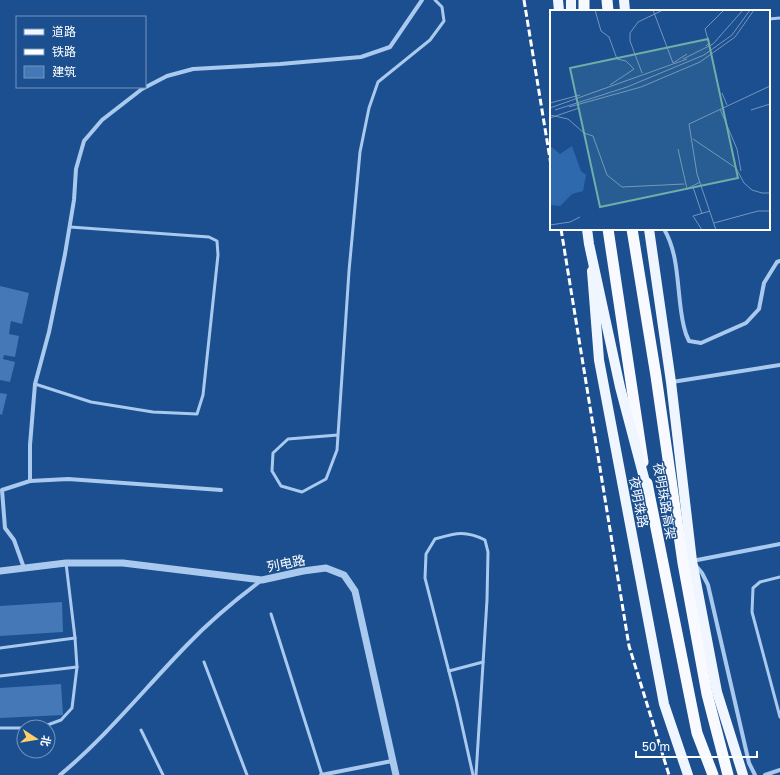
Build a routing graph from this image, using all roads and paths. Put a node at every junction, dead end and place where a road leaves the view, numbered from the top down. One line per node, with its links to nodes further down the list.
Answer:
1 (422, 0): 11 (street)
2 (435, 0): 24 (lane)
3 (558, 0): 6 (main road)
4 (607, 0): 7 (highway)
5 (624, 0): 8 (main road)
6 (559, 10)
7 (608, 10)
8 (625, 10)
9 (780, 18): 10 (lane)
10 (770, 19)
11 (146, 87)
12 (144, 88): 13 (street)
13 (70, 227): 23 (street); 23 (lane)
14 (588, 230): 27 (main road, bridge)
15 (588, 230): 58 (main road, 夜明珠路)
16 (608, 230): 27 (highway, 夜明珠路高架, bridge)
17 (632, 230): 60 (highway, 夜明珠路高架)
18 (649, 230): 22 (main road)
19 (664, 230): 20 (street)
20 (780, 261)
21 (780, 365): 22 (street)
22 (671, 382): 30 (main road)
23 (35, 384): 25 (street)
24 (338, 435): 24 (lane)
25 (30, 481): 26 (street); 28 (street)
26 (222, 490)
27 (648, 493): 59 (highway, 夜明珠路高架)
28 (2, 528): 32 (street)
29 (780, 544): 30 (street)
30 (692, 561): 61 (main road); 62 (street)
31 (66, 563): 32 (street, 列电路); 35 (street, 列电路); 37 (lane)
32 (25, 568): 33 (street, 列电路)
33 (0, 571)
34 (780, 577): 44 (lane)
35 (262, 580): 49 (street, 列电路); 51 (street)
36 (271, 614): 54 (lane)
37 (75, 638): 38 (lane); 41 (lane)
38 (0, 648)
39 (204, 662): 53 (lane)
40 (483, 662): 42 (lane); 42 (lane); 57 (lane)
41 (76, 667): 43 (lane); 45 (lane)
42 (449, 671): 56 (lane)
43 (0, 676)
44 (780, 717)
45 (56, 722)
46 (0, 728): 47 (lane)
47 (16, 728)
48 (141, 730): 52 (lane)
49 (392, 761): 54 (street); 55 (street, 列电路)
50 (780, 770): 63 (street)
51 (60, 775)
52 (163, 775)
53 (246, 775)
54 (321, 775)
55 (396, 775)
56 (473, 775)
57 (476, 775)
58 (688, 775)
59 (713, 775)
60 (728, 775)
61 (743, 775)
62 (755, 775)
63 (765, 775)

